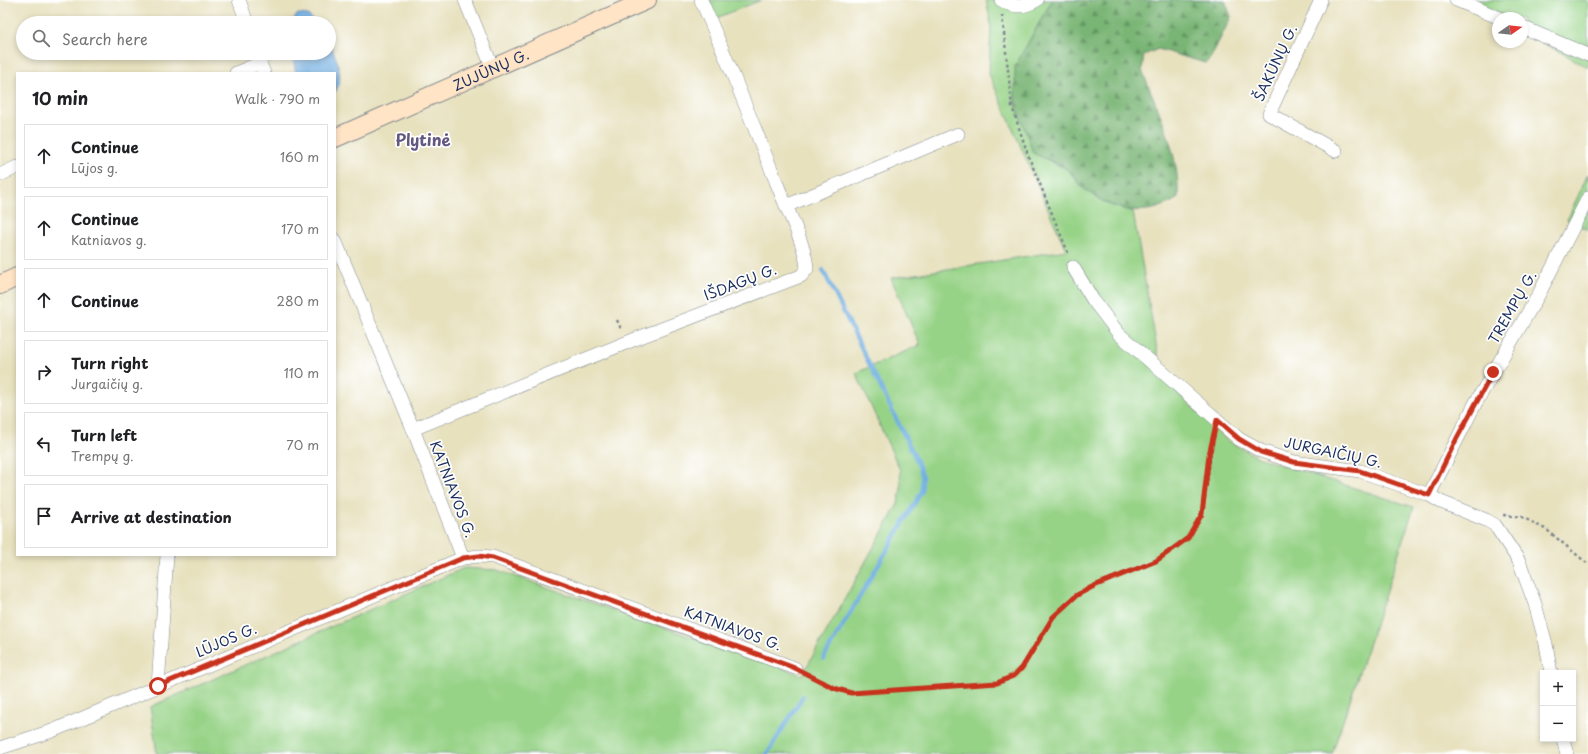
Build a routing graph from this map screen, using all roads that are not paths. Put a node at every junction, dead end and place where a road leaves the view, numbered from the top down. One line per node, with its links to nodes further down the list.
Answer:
1 (239, 0): 10 (street)
2 (465, 0): 14 (street)
3 (647, 0): 14 (main road, ZUJŪNŲ G.)
4 (701, 0): 22 (street, IŠDAGŲ G.)
5 (1001, 0): 6 (street)
6 (1037, 0)
7 (1321, 0): 18 (street, ŠAKŪNŲ G.)
8 (1456, 0): 9 (street)
9 (1492, 15)
10 (245, 16)
11 (1528, 30): 12 (street)
12 (1588, 55)
13 (260, 63): 15 (street)
14 (493, 69): 17 (main road, ZUJŪNŲ G.)
15 (238, 72)
16 (958, 134): 22 (street)
17 (336, 138)
18 (1336, 151)
19 (16, 167): 20 (street)
20 (0, 175)
21 (1588, 198): 28 (street, TREMPŲ G.)
22 (786, 206): 27 (street, IŠDAGŲ G.)
23 (336, 242): 27 (street, KATNIAVOS G.)
24 (1073, 267): 28 (street, JURGAIČIŲ G.)
25 (16, 277): 26 (main road)
26 (0, 285)
27 (413, 429): 30 (street, KATNIAVOS G.)
28 (1429, 495): 32 (street, JURGAIČIŲ G.)
29 (167, 556): 33 (street)
30 (463, 558): 31 (street, KATNIAVOS G.); 33 (street, LŪJOS G.)
31 (795, 668)
32 (1550, 670)
33 (158, 686): 35 (street, LŪJOS G.)
34 (1564, 742): 36 (street)
35 (0, 748)
36 (1567, 754)

